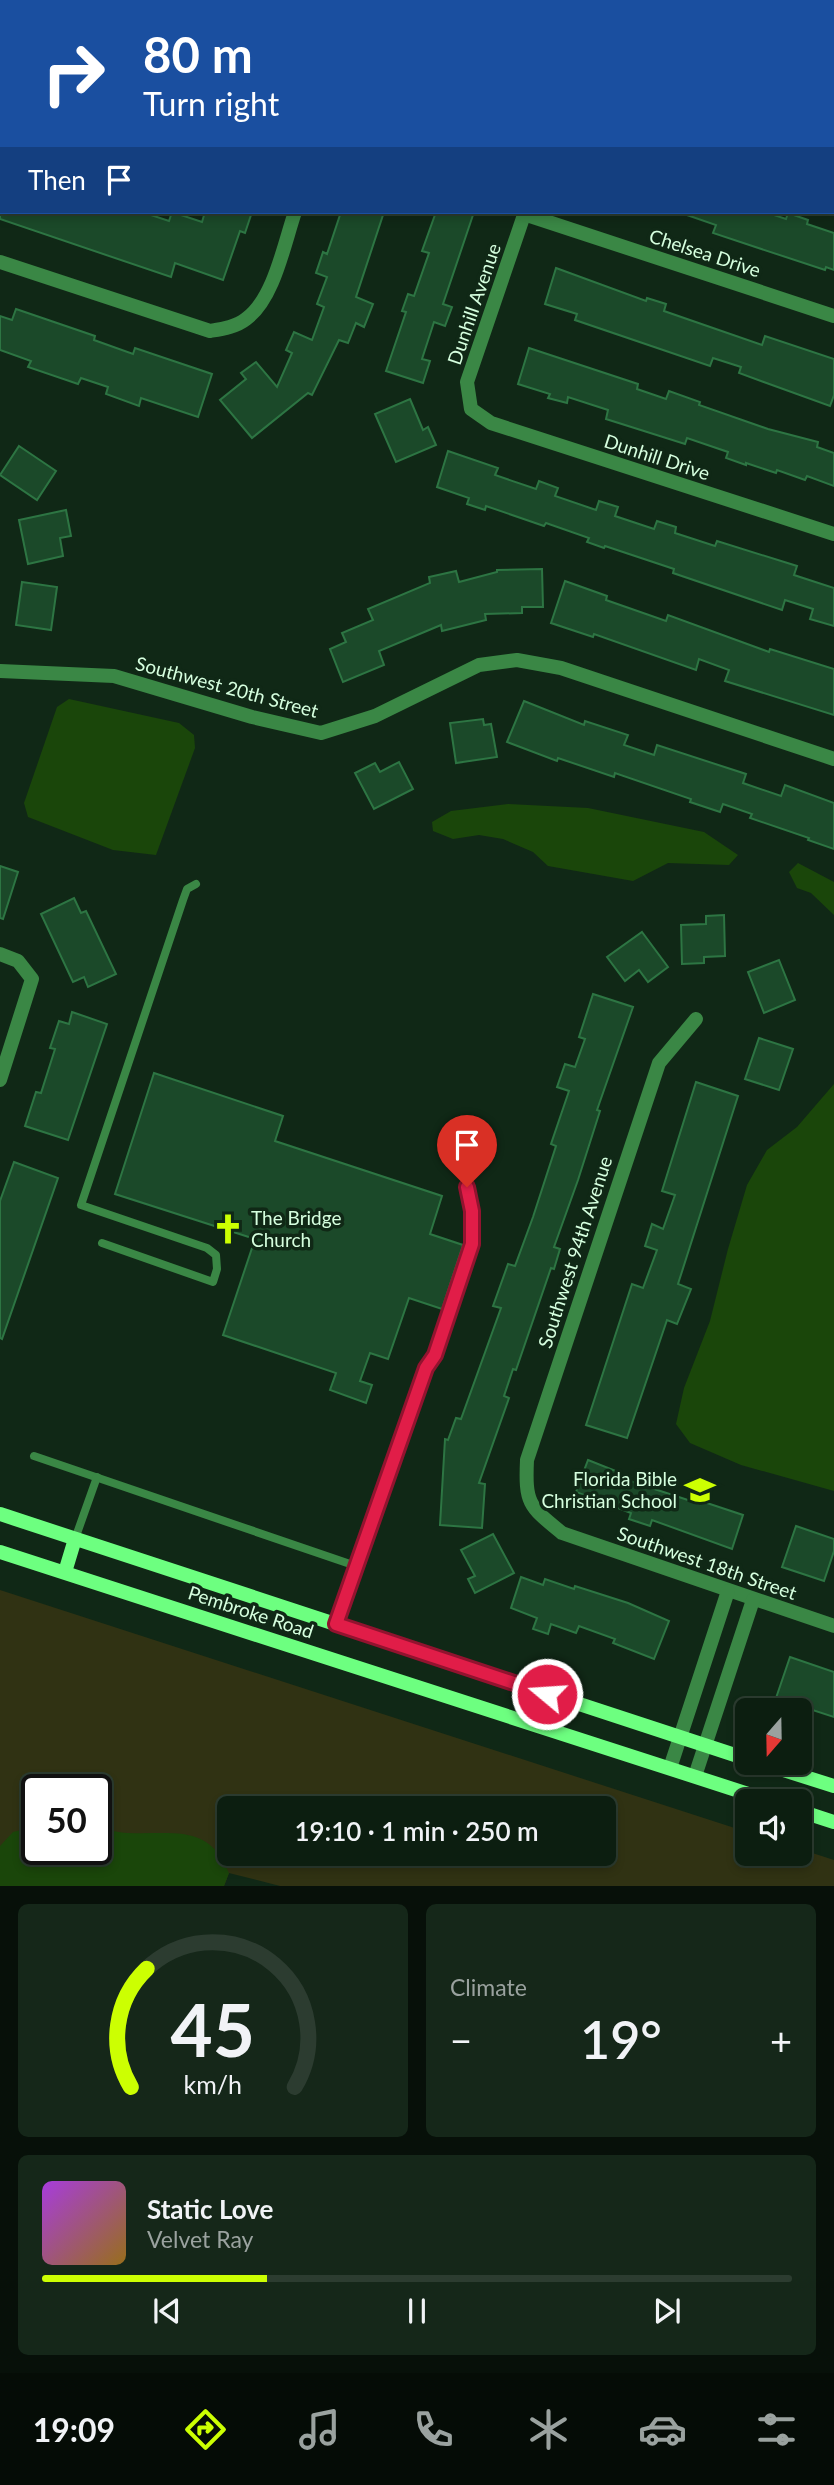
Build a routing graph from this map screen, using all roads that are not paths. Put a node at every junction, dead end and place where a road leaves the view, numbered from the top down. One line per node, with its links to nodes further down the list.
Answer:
1 (294, 214): 4 (street)
2 (525, 214): 6 (street, Dunhill Avenue)
3 (528, 214): 5 (street, Chelsea Drive)
4 (0, 262)
5 (834, 316)
6 (471, 409): 7 (street, Dunhill Drive)
7 (834, 534)
8 (0, 671): 9 (street, Southwest 20th Street)
9 (834, 759)
10 (196, 884): 15 (lane)
11 (0, 954): 13 (street)
12 (696, 1019): 18 (street, Southwest 94th Avenue)
13 (0, 1080)
14 (467, 1187): 22 (lane)
15 (102, 1243)
16 (34, 1456): 17 (lane)
17 (97, 1477): 20 (lane); 22 (lane)
18 (534, 1510): 24 (street, Southwest 18th Street)
19 (0, 1514): 20 (main road, Pembroke Road)
20 (75, 1539): 23 (main road); 26 (main road, Pembroke Road)
21 (0, 1552): 23 (main road, Pembroke Road)
22 (356, 1566): 26 (lane)
23 (65, 1572): 31 (main road, Pembroke Road)
24 (728, 1591): 25 (street, Southwest 18th Street); 28 (street)
25 (753, 1600): 27 (street, Southwest 18th Street); 29 (street)
26 (336, 1624): 28 (main road, Pembroke Road)
27 (834, 1626)
28 (680, 1737): 29 (main road, Pembroke Road); 31 (street)
29 (706, 1746): 30 (main road, Pembroke Road); 33 (street)
30 (735, 1755)
31 (670, 1768): 33 (main road, Pembroke Road)
32 (799, 1775): 34 (main road)
33 (695, 1776): 35 (main road, Pembroke Road)
34 (834, 1786)
35 (735, 1790)
36 (812, 1815): 37 (main road)
37 (834, 1822)

